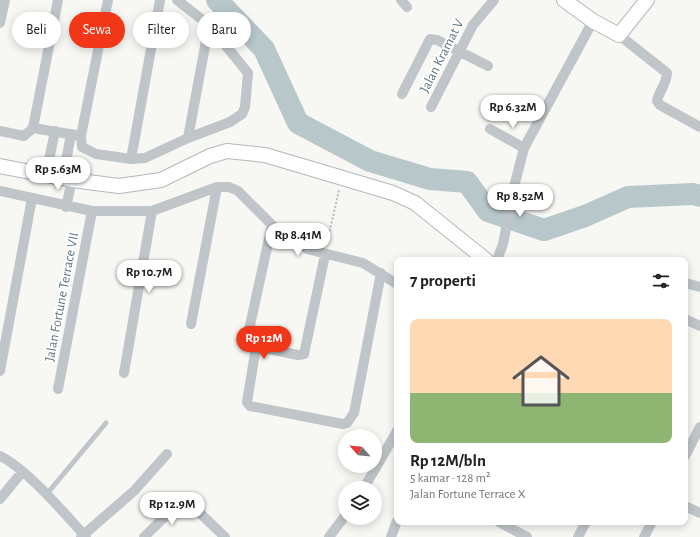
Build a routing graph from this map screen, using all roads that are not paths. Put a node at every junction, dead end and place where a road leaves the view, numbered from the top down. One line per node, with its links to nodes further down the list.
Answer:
1 (5, 0): 11 (street)
2 (58, 0): 20 (street)
3 (108, 0): 25 (street)
4 (160, 0): 28 (street)
5 (177, 0): 9 (street)
6 (494, 0): 15 (street, Jalan Kramat V)
7 (647, 0): 12 (street)
8 (569, 1): 10 (street)
9 (197, 16)
10 (593, 21): 12 (street); 27 (street)
11 (0, 23)
12 (619, 35): 19 (street)
13 (205, 48): 26 (street)
14 (228, 48): 26 (street)
15 (459, 51): 16 (street); 17 (street); 18 (street, Jalan Kramat V)
16 (488, 66)
17 (402, 94)
18 (431, 107)
19 (700, 127)
20 (33, 128): 22 (street); 23 (street)
21 (490, 129): 27 (street)
22 (0, 131)
23 (55, 131): 24 (street); 30 (street)
24 (70, 134): 25 (street); 31 (street)
25 (81, 136): 28 (street)
26 (188, 138): 28 (street)
27 (524, 148): 41 (street)
28 (131, 159)
29 (0, 166): 30 (street)
30 (46, 175): 31 (street)
31 (67, 179): 35 (street); 40 (street)
32 (217, 187): 36 (street); 38 (street); 47 (street)
33 (0, 191): 34 (street)
34 (32, 198): 35 (street); 50 (street)
35 (66, 206): 37 (street)
36 (152, 211): 37 (street); 51 (street)
37 (92, 212): 52 (street, Jalan Fortune Terrace VII)
38 (272, 225): 39 (street); 49 (street)
39 (325, 255): 42 (street); 49 (street)
40 (482, 257)
41 (498, 257)
42 (381, 273): 43 (street); 49 (street)
43 (394, 282)
44 (688, 285): 45 (street)
45 (700, 287)
46 (688, 323): 48 (street)
47 (191, 324)
48 (700, 326)
49 (256, 347)
50 (0, 371)
51 (124, 373)
52 (58, 389)
53 (106, 423): 61 (lane)
54 (700, 427): 56 (street)
55 (394, 436): 60 (street)
56 (688, 450)
57 (167, 454): 70 (street)
58 (0, 456): 59 (street)
59 (22, 472): 61 (street); 62 (street)
60 (368, 481)
61 (46, 495): 70 (street)
62 (0, 499)
63 (688, 507): 64 (street)
64 (700, 513)
65 (338, 525): 73 (street)
66 (395, 525): 74 (street)
67 (505, 525): 75 (street)
68 (584, 525): 76 (street)
69 (650, 525): 77 (street)
70 (83, 536)
71 (144, 537): 72 (street)
72 (224, 537)
73 (329, 537)
74 (390, 537)
75 (527, 537)
76 (578, 537)
77 (644, 537)

